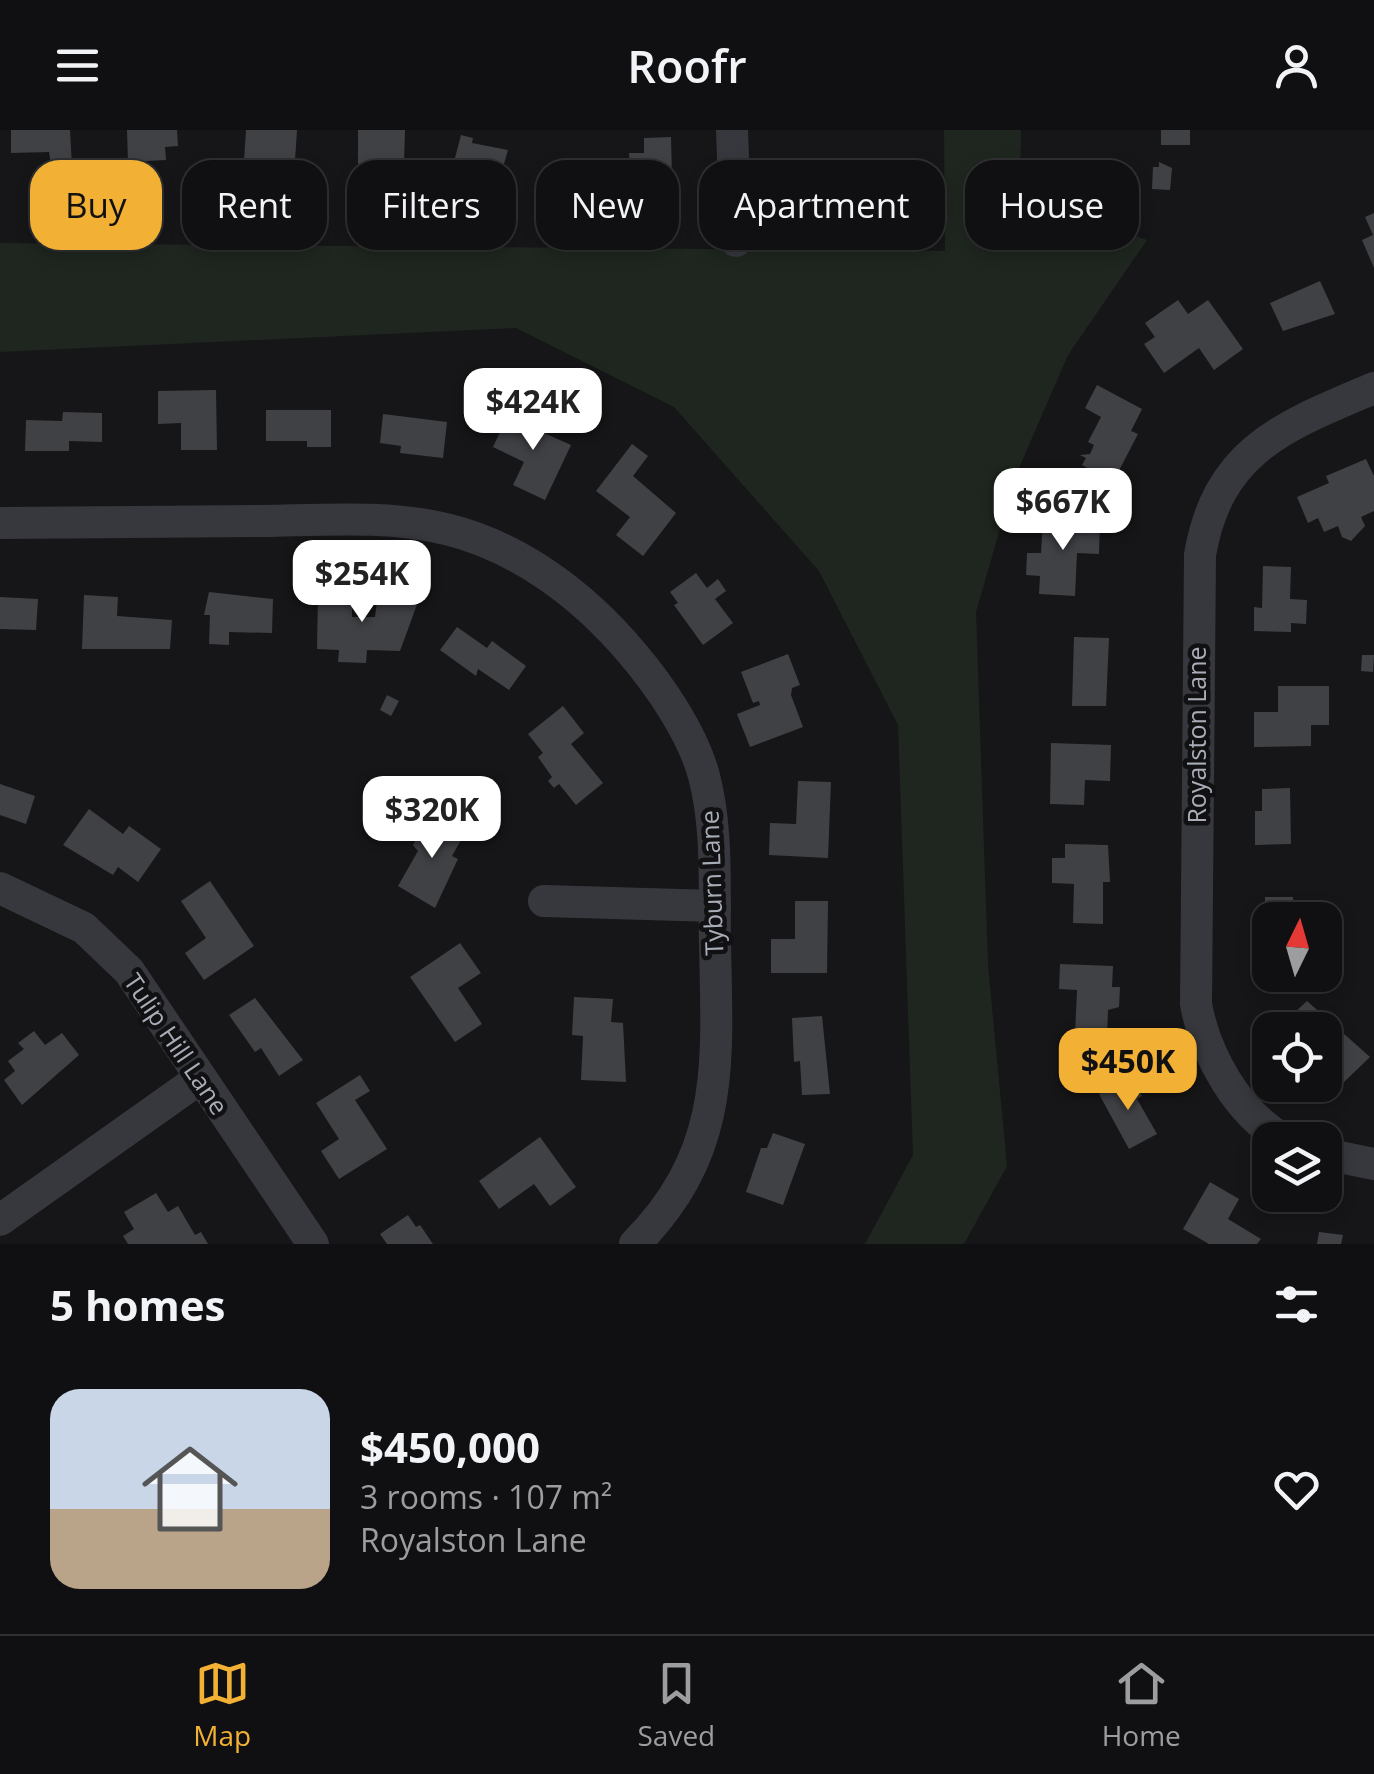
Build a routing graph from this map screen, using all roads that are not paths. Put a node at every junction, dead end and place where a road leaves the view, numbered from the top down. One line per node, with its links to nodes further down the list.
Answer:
1 (732, 130): 2 (street)
2 (733, 160)
3 (1374, 388): 9 (street, Royalston Lane)
4 (0, 523): 7 (street, Tyburn Lane)
5 (0, 888): 8 (street, Tulip Hill Lane)
6 (544, 901): 7 (street)
7 (715, 906): 14 (street, Tyburn Lane)
8 (199, 1079): 12 (street); 13 (street, Tulip Hill Lane)
9 (1260, 1122)
10 (1342, 1157): 11 (street)
11 (1374, 1164)
12 (0, 1220)
13 (313, 1244)
14 (634, 1244)

